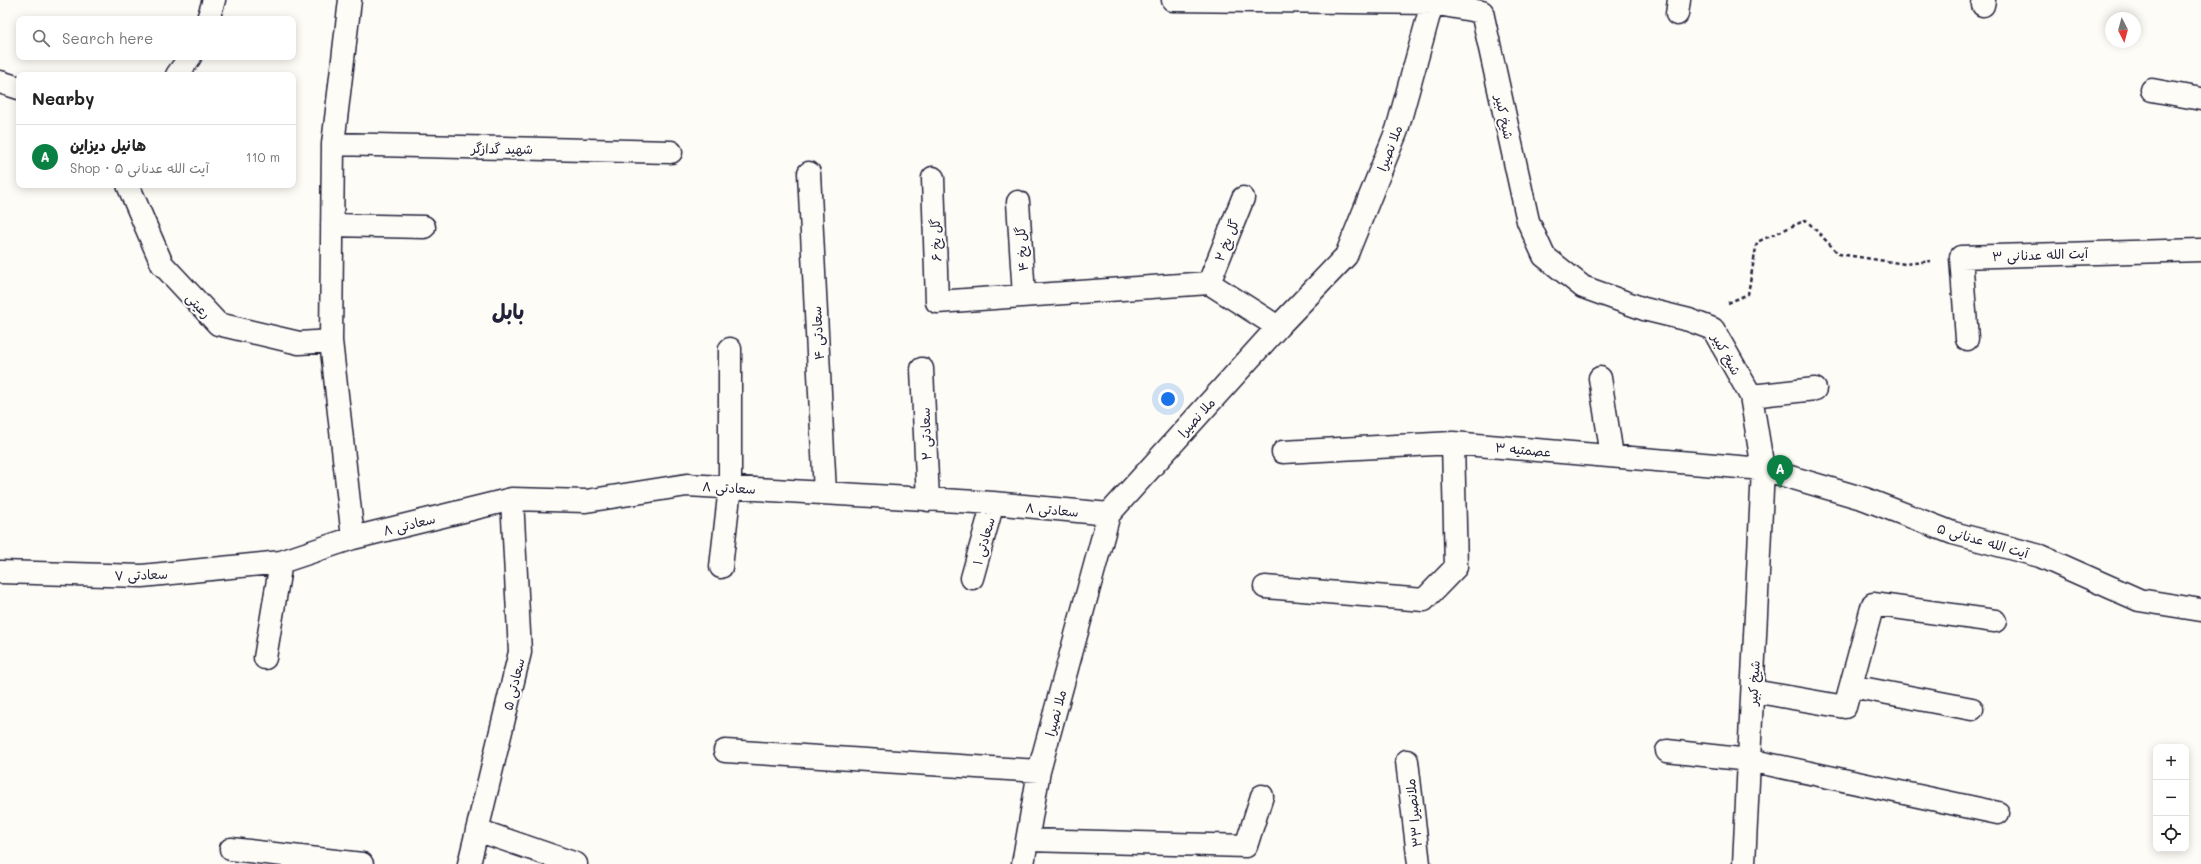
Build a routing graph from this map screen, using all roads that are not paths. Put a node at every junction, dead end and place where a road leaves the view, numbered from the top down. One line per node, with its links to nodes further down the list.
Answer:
1 (214, 0): 6 (street)
2 (350, 0): 13 (street)
3 (1173, 0): 4 (street)
4 (1254, 0): 5 (street)
5 (1433, 2): 25 (street, ملا نصیرا); 32 (street, شیخ کبیر)
6 (209, 16)
7 (188, 60): 8 (street)
8 (179, 72)
9 (0, 82): 10 (street)
10 (16, 87)
11 (2152, 90): 12 (street)
12 (2201, 99)
13 (333, 144): 14 (street, شهید گدازگر); 20 (street)
14 (671, 152)
15 (809, 172): 38 (street, سعادتی ۴)
16 (933, 178): 24 (street, گل یخ ۶)
17 (129, 188): 27 (street, رعیتی)
18 (1243, 198): 23 (street, گل یخ ۲)
19 (1018, 202): 24 (street, گل یخ ۴)
20 (332, 225): 21 (street); 27 (street)
21 (424, 227)
22 (2201, 250): 26 (street, آیت الله عدنانی ۳)
23 (1209, 283): 24 (street); 25 (street)
24 (1024, 296)
25 (1278, 326): 42 (street, ملا نصیرا)
26 (1967, 340)
27 (331, 341): 43 (street)
28 (730, 349): 37 (street)
29 (922, 369): 40 (street, سعادتی ۲)
30 (1600, 378): 35 (street)
31 (1815, 389): 32 (street)
32 (1750, 396): 36 (street, شیخ کبیر)
33 (1453, 443): 34 (street, عصمتیه ۳); 35 (street, عصمتیه ۳); 48 (street)
34 (1282, 452)
35 (1612, 456): 36 (street, عصمتیه ۳)
36 (1763, 469): 49 (street, آیت الله عدنانی ۵); 53 (street, شیخ کبیر)
37 (730, 487): 38 (street, سعادتی ۸); 39 (street, سعادتی ۸); 45 (street)
38 (825, 493): 40 (street, سعادتی ۸)
39 (512, 499): 43 (street, سعادتی ۸); 62 (street, سعادتی ۵)
40 (928, 500): 41 (street, سعادتی ۸)
41 (993, 503): 42 (street, سعادتی ۸); 47 (street, سعادتی ۱)
42 (1109, 514): 59 (street, ملا نصیرا)
43 (353, 538): 44 (street, سعادتی ۷)
44 (282, 562): 46 (street, سعادتی ۷); 51 (street)
45 (722, 567)
46 (0, 572)
47 (972, 578)
48 (1265, 587)
49 (2201, 610)
50 (1995, 621): 52 (street)
51 (265, 658)
52 (1851, 686): 53 (street); 54 (street)
53 (1753, 691): 57 (street, شیخ کبیر)
54 (1972, 709)
55 (725, 750): 59 (street)
56 (1667, 751): 57 (street)
57 (1749, 760): 61 (street); 70 (street, شیخ کبیر)
58 (1407, 761): 69 (street, ملانصیرا ۳۳)
59 (1039, 771): 63 (street, ملا نصیرا)
60 (1262, 796): 63 (street)
61 (1998, 813)
62 (477, 830): 66 (street, سعادتی ۵); 67 (street)
63 (1028, 840): 68 (street, ملا نصیرا)
64 (231, 849): 65 (street)
65 (362, 864)
66 (469, 864)
67 (576, 864)
68 (1023, 864)
69 (1419, 864)
70 (1744, 864)

